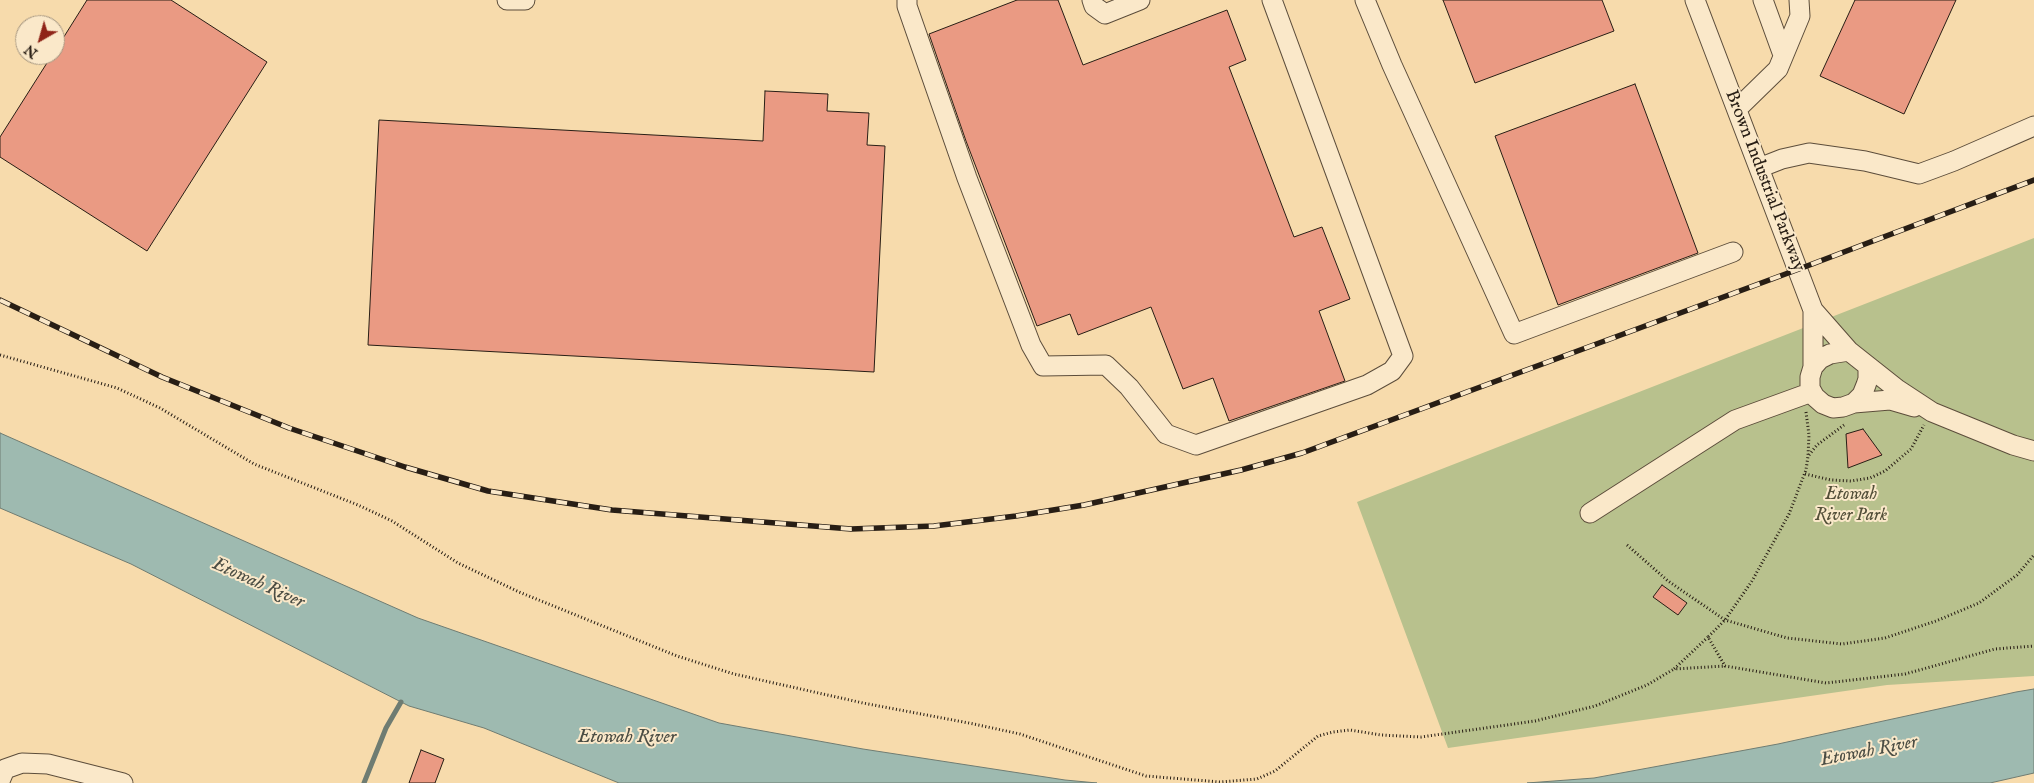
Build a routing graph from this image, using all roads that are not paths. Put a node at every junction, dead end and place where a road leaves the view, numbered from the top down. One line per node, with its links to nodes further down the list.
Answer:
1 (507, 0): 2 (street)
2 (524, 0)
3 (907, 0): 6 (street)
4 (1092, 0): 5 (street)
5 (1140, 0)
6 (1272, 0)
7 (1365, 0): 15 (street)
8 (1695, 0): 12 (street, Brown Industrial Parkway)
9 (1763, 0): 11 (street)
10 (1799, 0): 11 (street)
11 (1783, 54): 12 (street)
12 (1737, 109): 14 (street, Brown Industrial Parkway)
13 (2032, 122): 14 (street)
14 (1759, 168): 16 (street, Brown Industrial Parkway)
15 (1733, 252)
16 (1813, 310): 17 (street); 18 (street, Brown Industrial Parkway)
17 (1849, 351): 18 (street); 19 (street)
18 (1813, 367): 20 (street)
19 (1868, 367): 21 (street); 22 (street)
20 (1806, 394): 21 (street); 24 (street)
21 (1854, 404): 22 (street)
22 (1926, 422): 23 (street)
23 (2034, 451)
24 (1590, 513)
25 (0, 781): 26 (street)
26 (122, 783)

